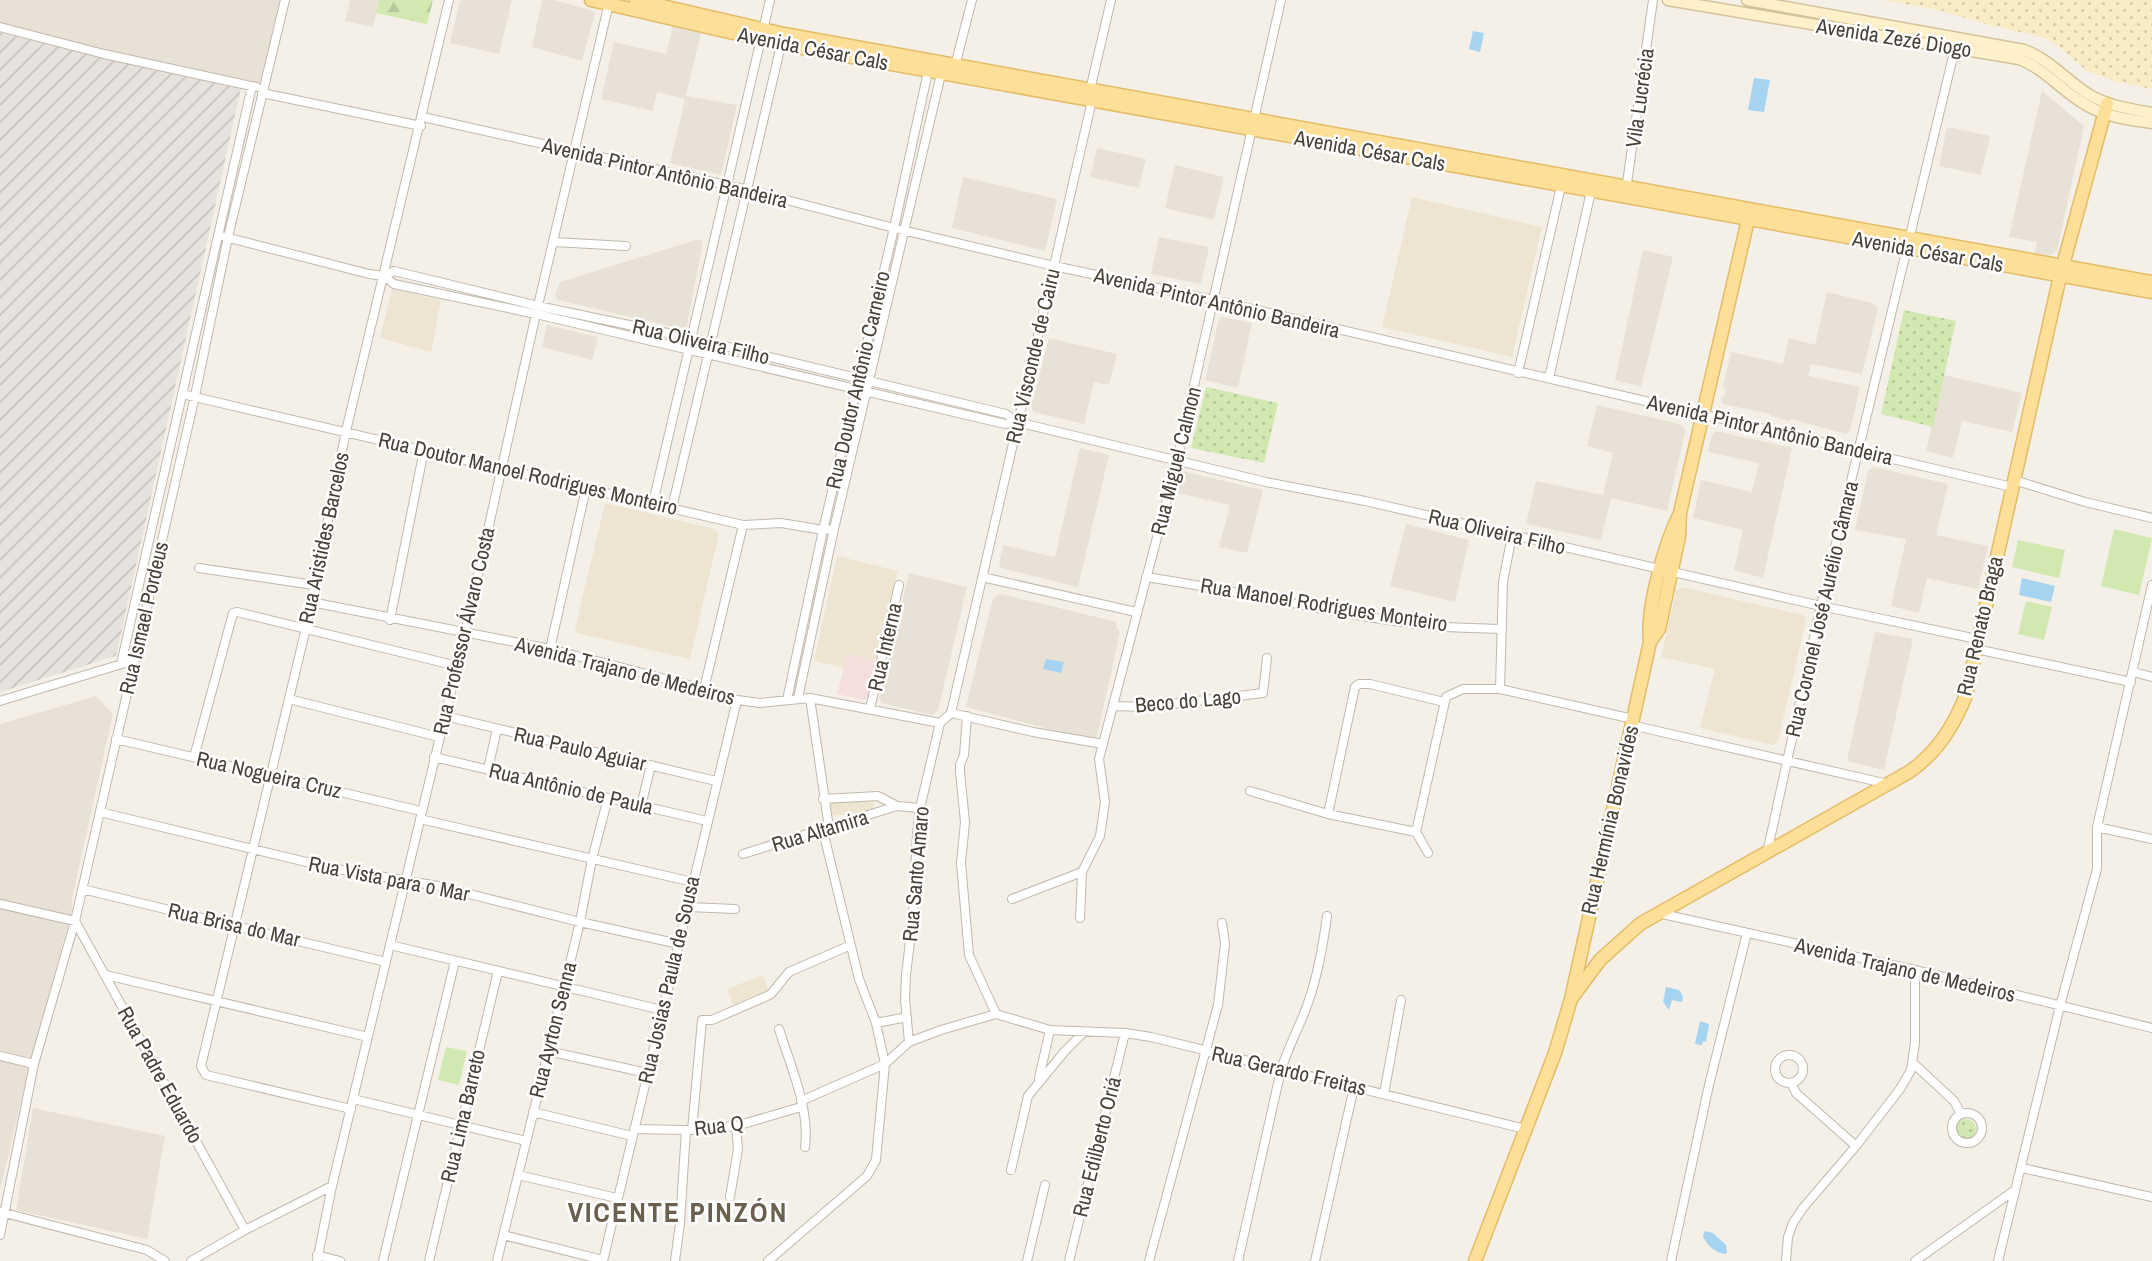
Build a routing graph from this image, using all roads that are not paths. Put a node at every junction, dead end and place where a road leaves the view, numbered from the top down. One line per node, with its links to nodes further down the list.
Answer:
1 (285, 0): 19 (street, Rua Ismael Pordeus)
2 (449, 0): 23 (street, Rua Aristides Barcelos)
3 (591, 0): 12 (main road, Avenida César Cals)
4 (636, 0): 14 (main road, Avenida César Cals)
5 (770, 0): 14 (street)
6 (972, 0): 17 (street, Rua Doutor Antônio Carneiro)
7 (1111, 0): 20 (street, Rua Visconde de Cairu)
8 (1281, 0): 25 (street, Rua Miguel Calmon)
9 (1653, 0): 33 (street, Vila Lucrécia)
10 (1668, 0): 16 (main road, Avenida Zezé Diogo)
11 (1747, 0): 16 (main road)
12 (609, 2): 14 (main road, Avenida César Cals); 26 (street, Rua Professor Álvaro Costa)
13 (0, 27): 18 (street, Avenida Pintor Antônio Bandeira)
14 (762, 35): 15 (main road, Avenida César Cals); 30 (street)
15 (783, 39): 17 (main road, Avenida César Cals); 32 (street)
16 (1956, 43): 21 (main road, Avenida Zezé Diogo); 40 (street, Rua Coronel José Aurélio Câmara)
17 (940, 67): 20 (main road, Avenida César Cals); 27 (street, Rua Doutor Antônio Carneiro); 28 (street, Rua Doutor Antônio Carneiro)
18 (251, 86): 19 (street, Avenida Pintor Antônio Bandeira); 37 (street, Rua Ismael Pordeus)
19 (262, 90): 23 (street, Avenida Pintor Antônio Bandeira); 38 (street, Rua Ismael Pordeus)
20 (1091, 95): 25 (main road, Avenida César Cals); 42 (street, Rua Visconde de Cairu)
21 (2105, 109): 22 (main road); 24 (main road); 43 (main road, Rua Renato Braga)
22 (2152, 113)
23 (422, 121): 26 (street, Avenida Pintor Antônio Bandeira); 44 (street, Rua Aristides Barcelos)
24 (2152, 123)
25 (1254, 125): 29 (main road, Avenida César Cals); 47 (street, Rua Miguel Calmon)
26 (574, 151): 30 (street, Avenida Pintor Antônio Bandeira); 39 (street, Rua Professor Álvaro Costa)
27 (909, 160): 28 (street); 35 (street, Rua Doutor Antônio Carneiro)
28 (921, 163): 36 (street, Rua Doutor Antônio Carneiro)
29 (1562, 181): 31 (main road, Avenida César Cals); 53 (street)
30 (727, 185): 32 (street, Avenida Pintor Antônio Bandeira); 49 (street)
31 (1593, 185): 33 (main road, Avenida César Cals); 54 (street)
32 (748, 190): 35 (street, Avenida Pintor Antônio Bandeira); 50 (street)
33 (1626, 191): 34 (main road, Avenida César Cals)
34 (1749, 214): 40 (main road, Avenida César Cals); 65 (main road, Rua Hermínia Bonavides)
35 (894, 228): 36 (street, Avenida Pintor Antônio Bandeira); 55 (street, Rua Doutor Antônio Carneiro)
36 (904, 231): 42 (street, Avenida Pintor Antônio Bandeira); 56 (street, Rua Doutor Antônio Carneiro)
37 (218, 235): 38 (street, Rua Oliveira Filho); 60 (street, Rua Ismael Pordeus)
38 (228, 237): 44 (street, Rua Oliveira Filho); 61 (street, Rua Ismael Pordeus)
39 (554, 242): 41 (street); 48 (street, Rua Professor Álvaro Costa)
40 (1908, 243): 43 (main road, Avenida César Cals); 69 (street, Rua Coronel José Aurélio Câmara)
41 (625, 246)
42 (1054, 266): 47 (street, Avenida Pintor Antônio Bandeira); 66 (street, Rua Visconde de Cairu)
43 (2061, 271): 45 (main road, Avenida César Cals); 46 (main road, Avenida César Cals); 74 (main road, Rua Renato Braga)
44 (384, 276): 48 (street, Rua Oliveira Filho); 67 (street, Rua Aristides Barcelos)
45 (2152, 282)
46 (2152, 292)
47 (1214, 300): 53 (street, Avenida Pintor Antônio Bandeira); 70 (street, Rua Miguel Calmon)
48 (537, 310): 49 (street, Rua Oliveira Filho); 51 (street, Rua Oliveira Filho); 73 (street, Rua Professor Álvaro Costa)
49 (691, 338): 50 (street, Rua Oliveira Filho); 51 (street)
50 (711, 344): 52 (street); 55 (street, Rua Oliveira Filho)
51 (688, 351): 52 (street, Rua Oliveira Filho); 76 (street)
52 (708, 356): 58 (street, Rua Oliveira Filho); 78 (street)
53 (1518, 373): 54 (street, Avenida Pintor Antônio Bandeira)
54 (1549, 378): 65 (street, Avenida Pintor Antônio Bandeira)
55 (858, 379): 56 (street, Rua Oliveira Filho); 58 (street, Rua Doutor Antônio Carneiro)
56 (869, 381): 57 (street, Rua Oliveira Filho); 59 (street, Rua Doutor Antônio Carneiro)
57 (902, 389): 62 (street, Rua Oliveira Filho); 63 (street)
58 (856, 390): 59 (street, Rua Oliveira Filho); 71 (street, Rua Doutor Antônio Carneiro)
59 (866, 393): 63 (street, Rua Oliveira Filho); 72 (street, Rua Doutor Antônio Carneiro)
60 (182, 394): 61 (street, Rua Doutor Manoel Rodrigues Monteiro); 103 (street, Rua Ismael Pordeus)
61 (195, 396): 67 (street, Rua Doutor Manoel Rodrigues Monteiro); 102 (street, Rua Ismael Pordeus)
62 (939, 398): 64 (street); 66 (street, Rua Oliveira Filho)
63 (899, 400): 64 (street, Rua Oliveira Filho)
64 (937, 408): 66 (street, Rua Oliveira Filho)
65 (1704, 414): 69 (street, Avenida Pintor Antônio Bandeira); 86 (main road, Rua Hermínia Bonavides)
66 (1017, 422): 70 (street, Rua Oliveira Filho); 87 (street, Rua Visconde de Cairu)
67 (346, 430): 68 (street, Rua Doutor Manoel Rodrigues Monteiro); 89 (street, Rua Aristides Barcelos)
68 (424, 450): 73 (street, Rua Doutor Manoel Rodrigues Monteiro); 95 (street)
69 (1858, 452): 74 (street, Avenida Pintor Antônio Bandeira); 93 (street, Rua Coronel José Aurélio Câmara)
70 (1177, 461): 84 (street, Rua Oliveira Filho); 88 (street, Rua Miguel Calmon)
71 (838, 465): 72 (street); 77 (street, Rua Doutor Antônio Carneiro)
72 (849, 467): 79 (street, Rua Doutor Antônio Carneiro)
73 (503, 468): 75 (street, Rua Doutor Manoel Rodrigues Monteiro); 98 (street, Rua Professor Álvaro Costa)
74 (2013, 483): 80 (street, Avenida Pintor Antônio Bandeira); 99 (main road, Rua Renato Braga)
75 (586, 488): 76 (street, Rua Doutor Manoel Rodrigues Monteiro); 100 (street)
76 (653, 503): 78 (street, Rua Doutor Manoel Rodrigues Monteiro)
77 (828, 506): 79 (street); 83 (street, Rua Doutor Antônio Carneiro)
78 (672, 508): 81 (street, Rua Doutor Manoel Rodrigues Monteiro)
79 (839, 509): 82 (street, Rua Doutor Antônio Carneiro)
80 (2152, 518)
81 (743, 525): 83 (street, Rua Doutor Manoel Rodrigues Monteiro); 108 (street)
82 (834, 529): 83 (street, Rua Doutor Manoel Rodrigues Monteiro); 110 (street, Rua Doutor Antônio Carneiro)
83 (822, 530): 114 (street, Rua Doutor Antônio Carneiro)
84 (1512, 536): 86 (street, Rua Oliveira Filho); 97 (street)
85 (199, 568): 89 (street)
86 (1667, 570): 93 (street, Rua Oliveira Filho); 122 (main road, Rua Hermínia Bonavides)
87 (982, 577): 94 (street); 119 (street, Rua Visconde de Cairu)
88 (1146, 577): 94 (street, Rua Miguel Calmon); 97 (street, Rua Manoel Rodrigues Monteiro)
89 (314, 585): 92 (street, Rua Aristides Barcelos)
90 (899, 585): 118 (street, Rua Interna)
91 (2152, 585): 105 (street)
92 (311, 602): 95 (street, Avenida Trajano de Medeiros); 96 (street, Rua Aristides Barcelos)
93 (1821, 606): 99 (street, Rua Oliveira Filho); 130 (street, Rua Coronel José Aurélio Câmara)
94 (1136, 612): 117 (street, Rua Miguel Calmon)
95 (390, 620): 98 (street, Avenida Trajano de Medeiros)
96 (306, 628): 104 (street); 112 (street, Rua Aristides Barcelos); 128 (street)
97 (1502, 629): 109 (street)
98 (466, 633): 100 (street, Avenida Trajano de Medeiros); 104 (street, Rua Professor Álvaro Costa)
99 (1977, 644): 107 (street, Rua Oliveira Filho); 135 (main road, Rua Renato Braga)
100 (550, 649): 108 (street, Avenida Trajano de Medeiros)
101 (1267, 658): 117 (street, Beco do Lago)
102 (135, 660): 103 (street); 126 (street, Rua Ismael Pordeus)
103 (121, 664): 115 (street)
104 (457, 666): 120 (street, Rua Professor Álvaro Costa)
105 (2133, 673): 106 (street); 107 (street)
106 (2152, 677)
107 (2131, 682): 146 (street)
108 (704, 689): 113 (street, Avenida Trajano de Medeiros)
109 (1500, 689): 116 (street); 122 (street)
110 (798, 698): 111 (street, Avenida Trajano de Medeiros); 114 (street, Avenida Trajano de Medeiros)
111 (810, 698): 118 (street, Avenida Trajano de Medeiros); 138 (street)
112 (289, 699): 125 (street); 133 (street, Rua Aristides Barcelos)
113 (737, 700): 114 (street, Avenida Trajano de Medeiros); 134 (street, Rua Josias Paula de Sousa)
114 (787, 700)
115 (0, 701)
116 (1444, 702): 143 (street); 148 (street)
117 (1112, 706): 127 (street, Rua Miguel Calmon)
118 (870, 708): 123 (street, Avenida Trajano de Medeiros)
119 (951, 713): 121 (street); 123 (street)
120 (445, 716): 124 (street, Rua Paulo Aguiar); 125 (street, Rua Professor Álvaro Costa)
121 (967, 716): 127 (street); 185 (street)
122 (1632, 722): 130 (street); 180 (main road, Rua Hermínia Bonavides)
123 (940, 723): 141 (street, Rua Santo Amaro)
124 (497, 729): 131 (street, Rua Paulo Aguiar); 132 (street)
125 (439, 737): 129 (street, Rua Professor Álvaro Costa)
126 (116, 739): 128 (street, Rua Nogueira Cruz); 142 (street, Rua Ismael Pordeus)
127 (1103, 744): 155 (street, Rua Miguel Calmon)
128 (194, 757): 133 (street, Rua Nogueira Cruz)
129 (434, 757): 132 (street, Rua Antônio de Paula); 144 (street, Rua Professor Álvaro Costa)
130 (1787, 761): 135 (street); 152 (street, Rua Coronel José Aurélio Câmara)
131 (651, 765): 134 (street, Rua Paulo Aguiar); 139 (street)
132 (488, 769): 137 (street, Rua Antônio de Paula)
133 (271, 775): 144 (street, Rua Nogueira Cruz); 150 (street, Rua Aristides Barcelos)
134 (716, 781): 145 (street, Rua Josias Paula de Sousa)
135 (1888, 785): 152 (main road, Rua Renato Braga)
136 (1250, 791): 143 (street)
137 (608, 798): 139 (street, Rua Antônio de Paula); 154 (street, Rua Ayrton Senna)
138 (823, 799): 140 (street); 147 (street)
139 (641, 806): 145 (street, Rua Antônio de Paula)
140 (897, 806): 141 (street); 147 (street, Rua Altamira)
141 (920, 807): 186 (street, Rua Santo Amaro)
142 (100, 813): 150 (street, Rua Vista para o Mar); 158 (street, Rua Ismael Pordeus)
143 (1328, 814): 148 (street)
144 (421, 815): 154 (street, Rua Nogueira Cruz); 156 (street, Rua Professor Álvaro Costa)
145 (707, 821): 157 (street, Rua Josias Paula de Sousa)
146 (2097, 827): 149 (street); 183 (street)
147 (826, 829): 153 (street, Rua Altamira); 172 (street)
148 (1416, 832): 151 (street)
149 (2152, 839)
150 (253, 850): 156 (street, Rua Vista para o Mar); 169 (street, Rua Aristides Barcelos)
151 (1428, 853)
152 (1767, 853): 163 (main road, Rua Renato Braga)
153 (743, 854)
154 (592, 859): 157 (street, Rua Nogueira Cruz); 167 (street, Rua Ayrton Senna)
155 (1082, 872): 159 (street); 165 (street, Rua Miguel Calmon)
156 (404, 881): 167 (street, Rua Vista para o Mar); 173 (street, Rua Professor Álvaro Costa)
157 (693, 882): 161 (street, Rua Josias Paula de Sousa)
158 (82, 889): 166 (street, Rua Ismael Pordeus); 169 (street, Rua Brisa do Mar)
159 (1012, 899)
160 (0, 904): 166 (street)
161 (688, 907): 162 (street); 171 (street, Rua Josias Paula de Sousa)
162 (735, 909)
163 (1658, 913): 170 (street, Avenida Trajano de Medeiros); 180 (main road, Rua Renato Braga)
164 (1327, 916): 201 (street)
165 (1080, 918)
166 (75, 921): 178 (street, Rua Padre Eduardo); 199 (street, Rua Ismael Pordeus)
167 (580, 922): 171 (street, Rua Vista para o Mar); 179 (street, Rua Ayrton Senna)
168 (1222, 923): 196 (street)
169 (234, 925): 175 (street, Rua Brisa do Mar); 181 (street, Rua Aristides Barcelos)
170 (1747, 933): 176 (street, Avenida Trajano de Medeiros); 250 (street)
171 (679, 944): 184 (street, Rua Josias Paula de Sousa)
172 (851, 945): 187 (street); 216 (street)
173 (390, 946): 174 (street); 175 (street, Rua Professor Álvaro Costa)
174 (455, 961): 177 (street); 212 (street)
175 (386, 962): 193 (street, Rua Professor Álvaro Costa)
176 (1915, 970): 183 (street, Avenida Trajano de Medeiros); 198 (street)
177 (498, 971): 179 (street); 213 (street, Rua Lima Barreto)
178 (106, 975): 181 (street); 231 (street, Rua Padre Eduardo)
179 (563, 986): 184 (street); 195 (street, Rua Ayrton Senna)
180 (1571, 999): 215 (main road, Rua Hermínia Bonavides)
181 (217, 1000): 193 (street); 209 (street, Rua Aristides Barcelos)
182 (1401, 1000): 206 (street)
183 (2060, 1006): 189 (street, Avenida Trajano de Medeiros); 221 (street)
184 (662, 1010): 202 (street, Rua Josias Paula de Sousa)
185 (996, 1014): 190 (street, Rua Gerardo Freitas); 194 (street)
186 (907, 1017): 187 (street); 194 (street, Rua Santo Amaro)
187 (876, 1023): 200 (street)
188 (779, 1028): 208 (street)
189 (2152, 1028)
190 (1050, 1030): 191 (street, Rua Gerardo Freitas); 203 (street)
191 (1084, 1032): 192 (street, Rua Gerardo Freitas); 203 (street)
192 (1125, 1033): 196 (street, Rua Gerardo Freitas); 245 (street, Rua Edilberto Oriá)
193 (368, 1037): 207 (street, Rua Professor Álvaro Costa)
194 (909, 1042): 200 (street, Rua Q)
195 (548, 1051): 202 (street); 210 (street, Rua Ayrton Senna)
196 (1207, 1052): 201 (street, Rua Gerardo Freitas); 246 (street)
197 (0, 1056): 199 (street)
198 (1913, 1063): 211 (street); 219 (street)
199 (34, 1064): 230 (street, Rua Ismael Pordeus)
200 (885, 1064): 208 (street, Rua Q); 235 (street)
201 (1280, 1070): 205 (street, Rua Gerardo Freitas); 247 (street)
202 (647, 1073): 217 (street, Rua Josias Paula de Sousa)
203 (1039, 1081): 222 (street)
204 (1791, 1083): 219 (street)
205 (1354, 1087): 206 (street, Rua Gerardo Freitas); 248 (street)
206 (1384, 1094): 215 (street, Rua Gerardo Freitas)
207 (353, 1100): 209 (street, Rua Professor Álvaro Costa); 212 (street)
208 (801, 1104): 214 (street, Rua Q); 220 (street)
209 (351, 1109): 225 (street, Rua Professor Álvaro Costa)
210 (533, 1112): 217 (street, Rua Q); 218 (street, Rua Ayrton Senna)
211 (1961, 1114)
212 (417, 1115): 213 (street); 239 (street)
213 (461, 1126): 218 (street); 240 (street, Rua Lima Barreto)
214 (736, 1126): 216 (street, Rua Q); 229 (street)
215 (1525, 1129): 249 (main road, Rua Hermínia Bonavides)
216 (689, 1130): 217 (street, Rua Q); 243 (street)
217 (633, 1133): 228 (street, Rua Josias Paula de Sousa)
218 (526, 1141): 223 (street, Rua Ayrton Senna)
219 (1856, 1146): 251 (street)
220 (805, 1147)
221 (2022, 1168): 226 (street); 227 (street)
222 (1011, 1170)
223 (518, 1175): 228 (street); 233 (street, Rua Ayrton Senna)
224 (1045, 1185): 244 (street)
225 (331, 1186): 231 (street); 234 (street, Rua Professor Álvaro Costa)
226 (2015, 1190): 252 (street); 253 (street)
227 (2152, 1197)
228 (617, 1198): 242 (street, Rua Josias Paula de Sousa)
229 (730, 1198)
230 (2, 1212): 232 (street, Rua Ismael Pordeus); 236 (street)
231 (245, 1230): 237 (street)
232 (0, 1235)
233 (503, 1235): 241 (street, Rua Ayrton Senna); 242 (street)
234 (317, 1258): 238 (street)
235 (774, 1259)
236 (165, 1261)
237 (191, 1261)
238 (340, 1261)
239 (383, 1261)
240 (429, 1261)
241 (497, 1261)
242 (603, 1261)
243 (675, 1261)
244 (1027, 1261)
245 (1069, 1261)
246 (1149, 1261)
247 (1238, 1261)
248 (1315, 1261)
249 (1475, 1261)
250 (1671, 1261)
251 (1786, 1261)
252 (1915, 1261)
253 (1998, 1261)

